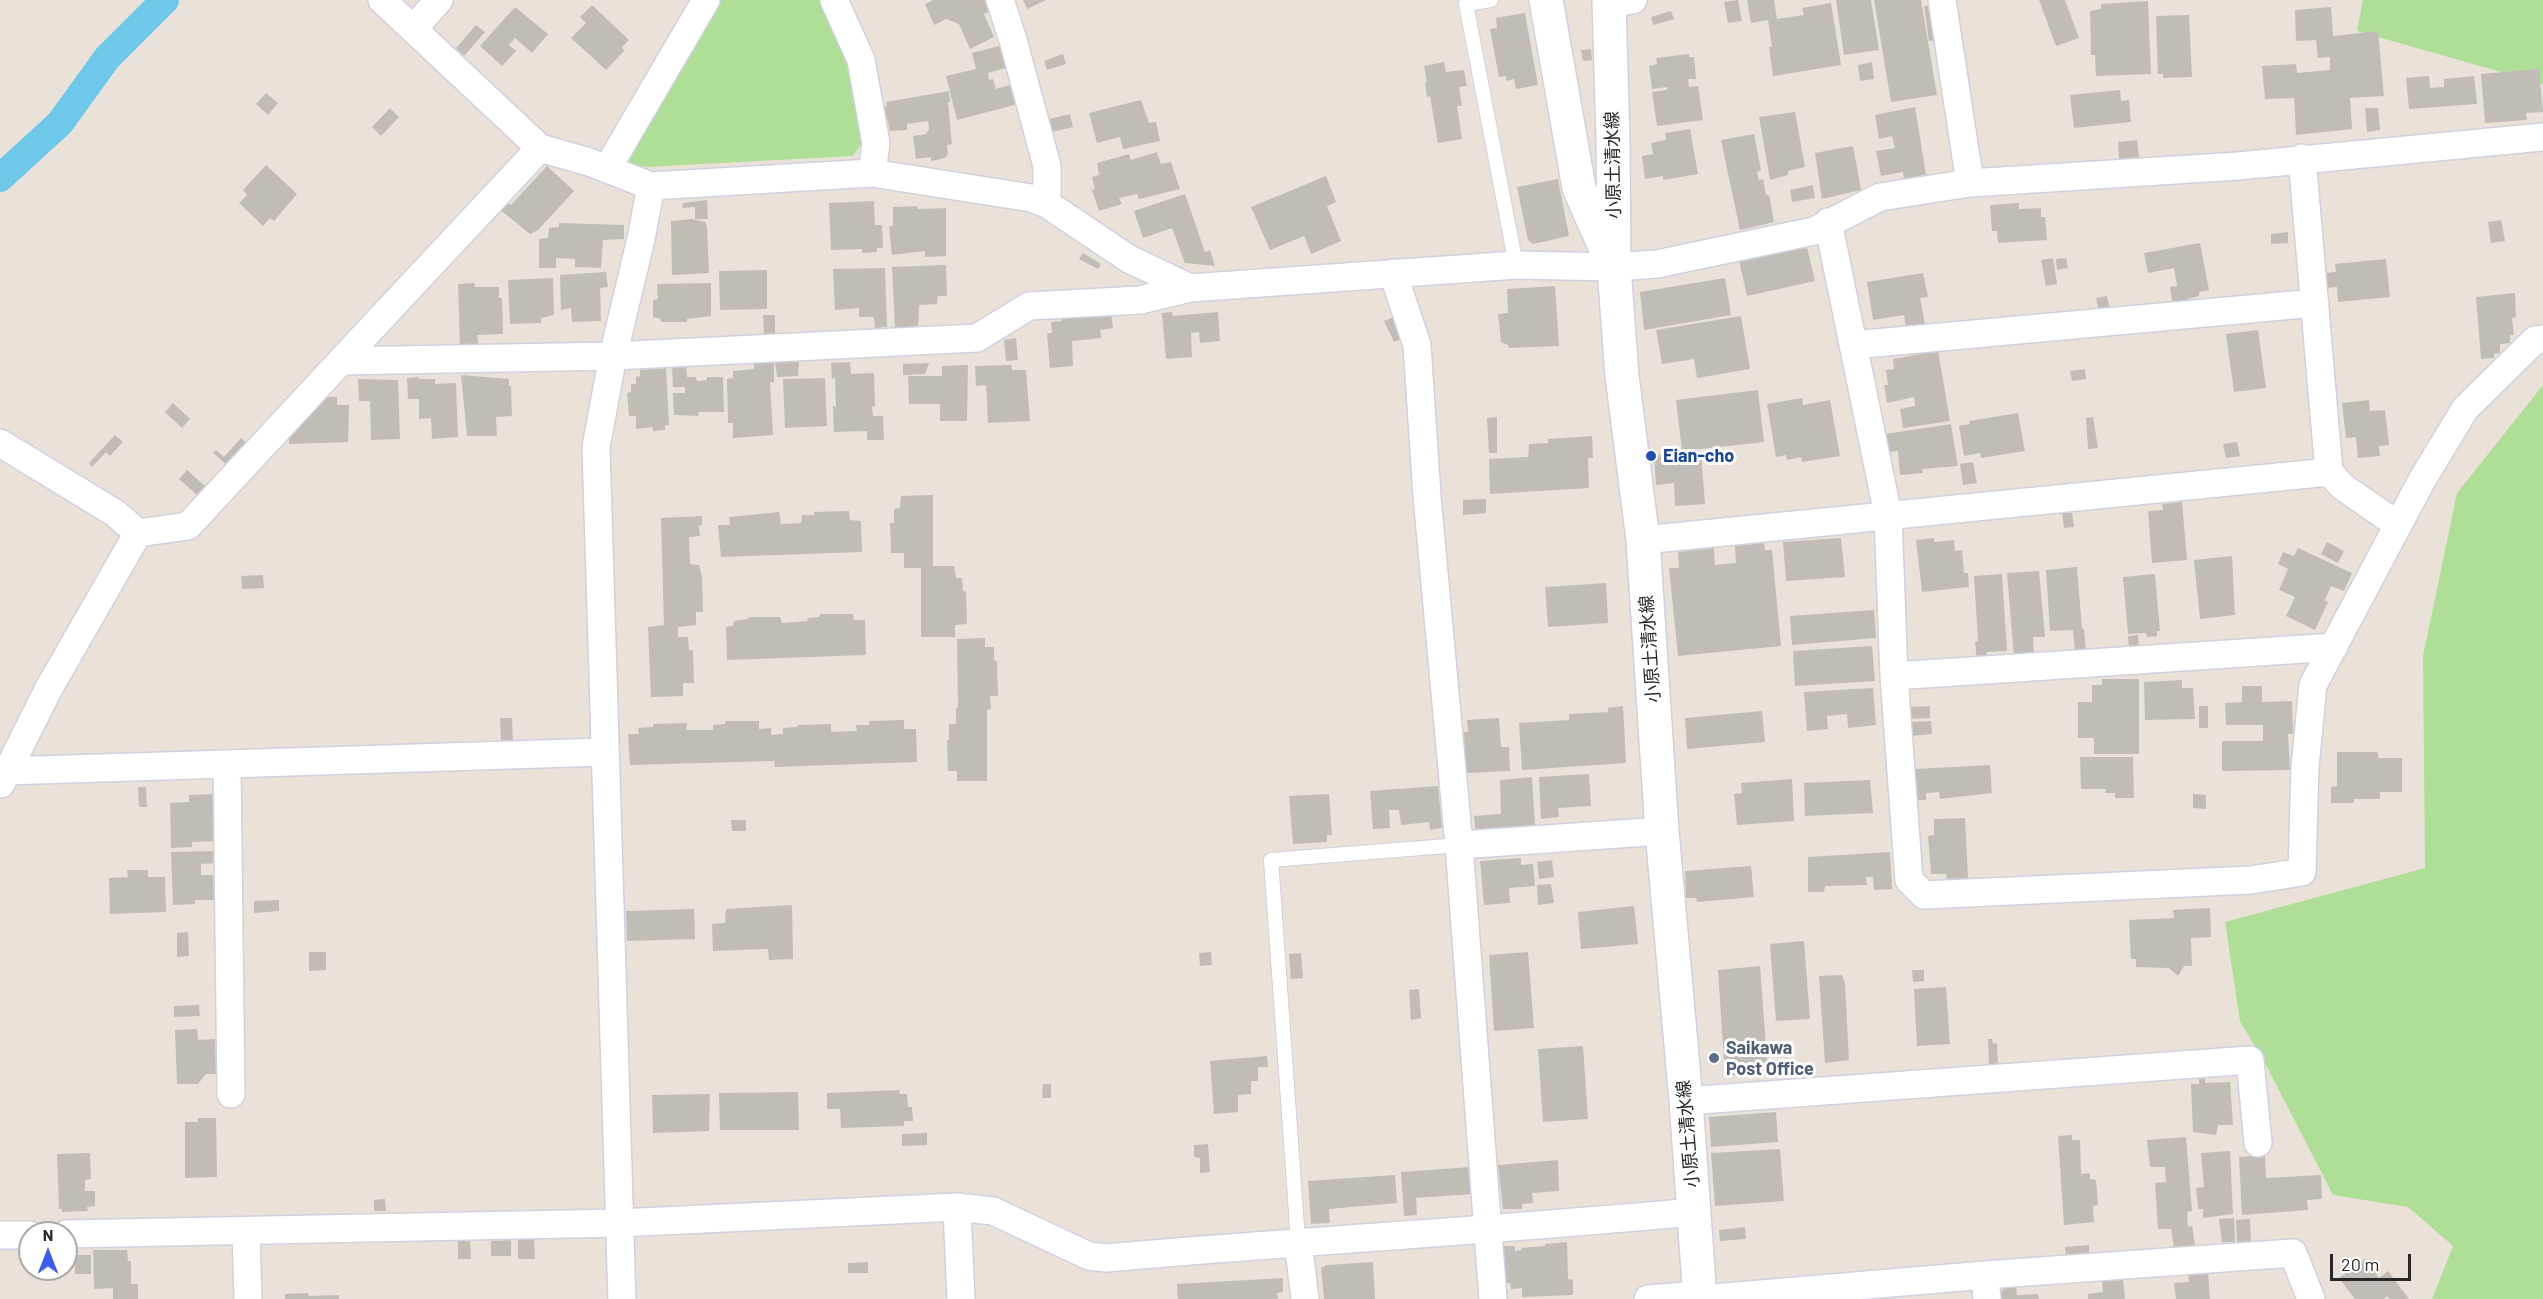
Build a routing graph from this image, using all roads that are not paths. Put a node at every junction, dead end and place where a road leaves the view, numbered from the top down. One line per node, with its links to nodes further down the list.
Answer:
1 (382, 0): 10 (street)
2 (439, 0): 10 (street)
3 (706, 0): 14 (street)
4 (834, 0): 15 (street)
5 (1000, 0): 18 (street)
6 (1491, 0): 20 (lane)
7 (1546, 0): 21 (main road)
8 (1942, 0): 16 (street)
9 (1617, 1): 21 (main road, 小原土清水線)
10 (413, 29): 12 (street)
11 (2543, 137): 13 (street)
12 (540, 148): 14 (street); 28 (street)
13 (2302, 158): 16 (street); 24 (street)
14 (607, 169): 17 (street)
15 (872, 173): 17 (street); 18 (street)
16 (1970, 183): 19 (street)
17 (651, 186): 27 (street)
18 (1047, 204): 23 (street)
19 (1828, 222): 21 (street); 26 (street)
20 (1516, 265): 21 (street); 22 (street)
21 (1614, 267): 34 (main road, 小原土清水線)
22 (1393, 273): 23 (street); 41 (street)
23 (1190, 288): 27 (street)
24 (2315, 303): 26 (street); 30 (street)
25 (2543, 339): 32 (street)
26 (1853, 345): 31 (street)
27 (613, 356): 28 (street); 37 (street)
28 (341, 361): 33 (street)
29 (0, 443): 33 (street)
30 (2329, 472): 31 (street); 32 (street)
31 (1888, 515): 34 (street); 36 (street)
32 (2398, 525): 35 (street)
33 (138, 533): 39 (street)
34 (1643, 540): 40 (main road, 小原土清水線)
35 (2334, 647): 36 (street); 36 (street)
36 (1894, 676)
37 (604, 752): 38 (street); 47 (street)
38 (227, 764): 39 (street); 42 (street)
39 (3, 779)
40 (1662, 831): 41 (street); 43 (main road, 小原土清水線)
41 (1459, 845): 48 (street); 53 (lane)
42 (231, 1094)
43 (1686, 1101): 44 (street); 46 (main road, 小原土清水線)
44 (2258, 1143)
45 (957, 1207): 47 (street); 53 (street); 58 (street)
46 (1694, 1212): 48 (street); 55 (main road, 小原土清水線)
47 (618, 1222): 49 (street); 57 (street)
48 (1488, 1230): 53 (street); 60 (street)
49 (246, 1232): 50 (street); 56 (street)
50 (78, 1234)
51 (0, 1235): 52 (street)
52 (18, 1235)
53 (1298, 1241): 59 (street)
54 (1986, 1287): 55 (street); 62 (street)
55 (1701, 1298): 61 (street)
56 (248, 1299)
57 (622, 1299)
58 (961, 1299)
59 (1305, 1299)
60 (1493, 1299)
61 (1648, 1299)
62 (2311, 1299)

